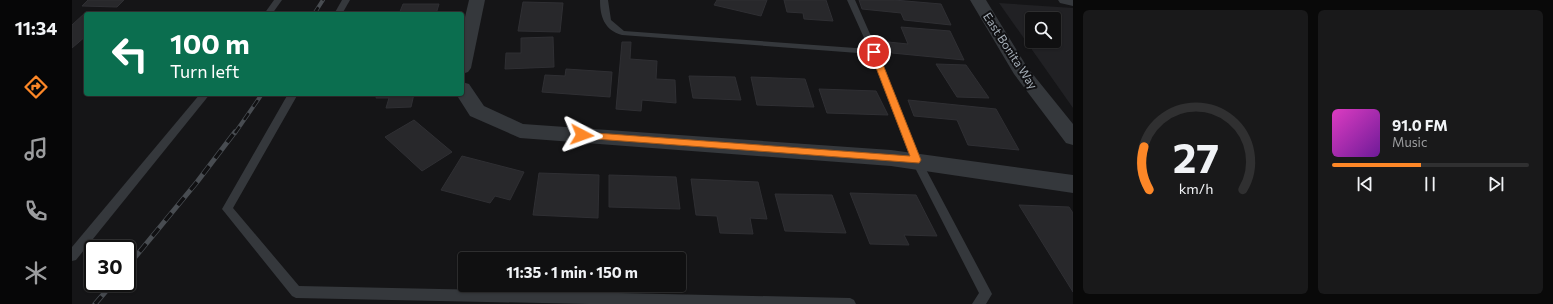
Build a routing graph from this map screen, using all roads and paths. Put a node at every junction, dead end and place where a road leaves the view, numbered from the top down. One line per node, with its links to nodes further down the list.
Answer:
1 (278, 0): 9 (lane)
2 (346, 0): 10 (lane)
3 (478, 0): 12 (street)
4 (604, 0): 11 (lane)
5 (851, 0): 11 (lane)
6 (978, 0): 16 (street, East Bonita Way)
7 (1066, 0): 8 (street)
8 (1073, 1)
9 (269, 12)
10 (339, 12)
11 (874, 52): 17 (lane)
12 (464, 60)
13 (464, 91): 17 (street)
14 (204, 96): 19 (lane)
15 (291, 96): 20 (lane)
16 (1073, 138)
17 (916, 160): 18 (street); 21 (lane)
18 (1073, 184)
19 (72, 256)
20 (850, 304)
21 (978, 304)

